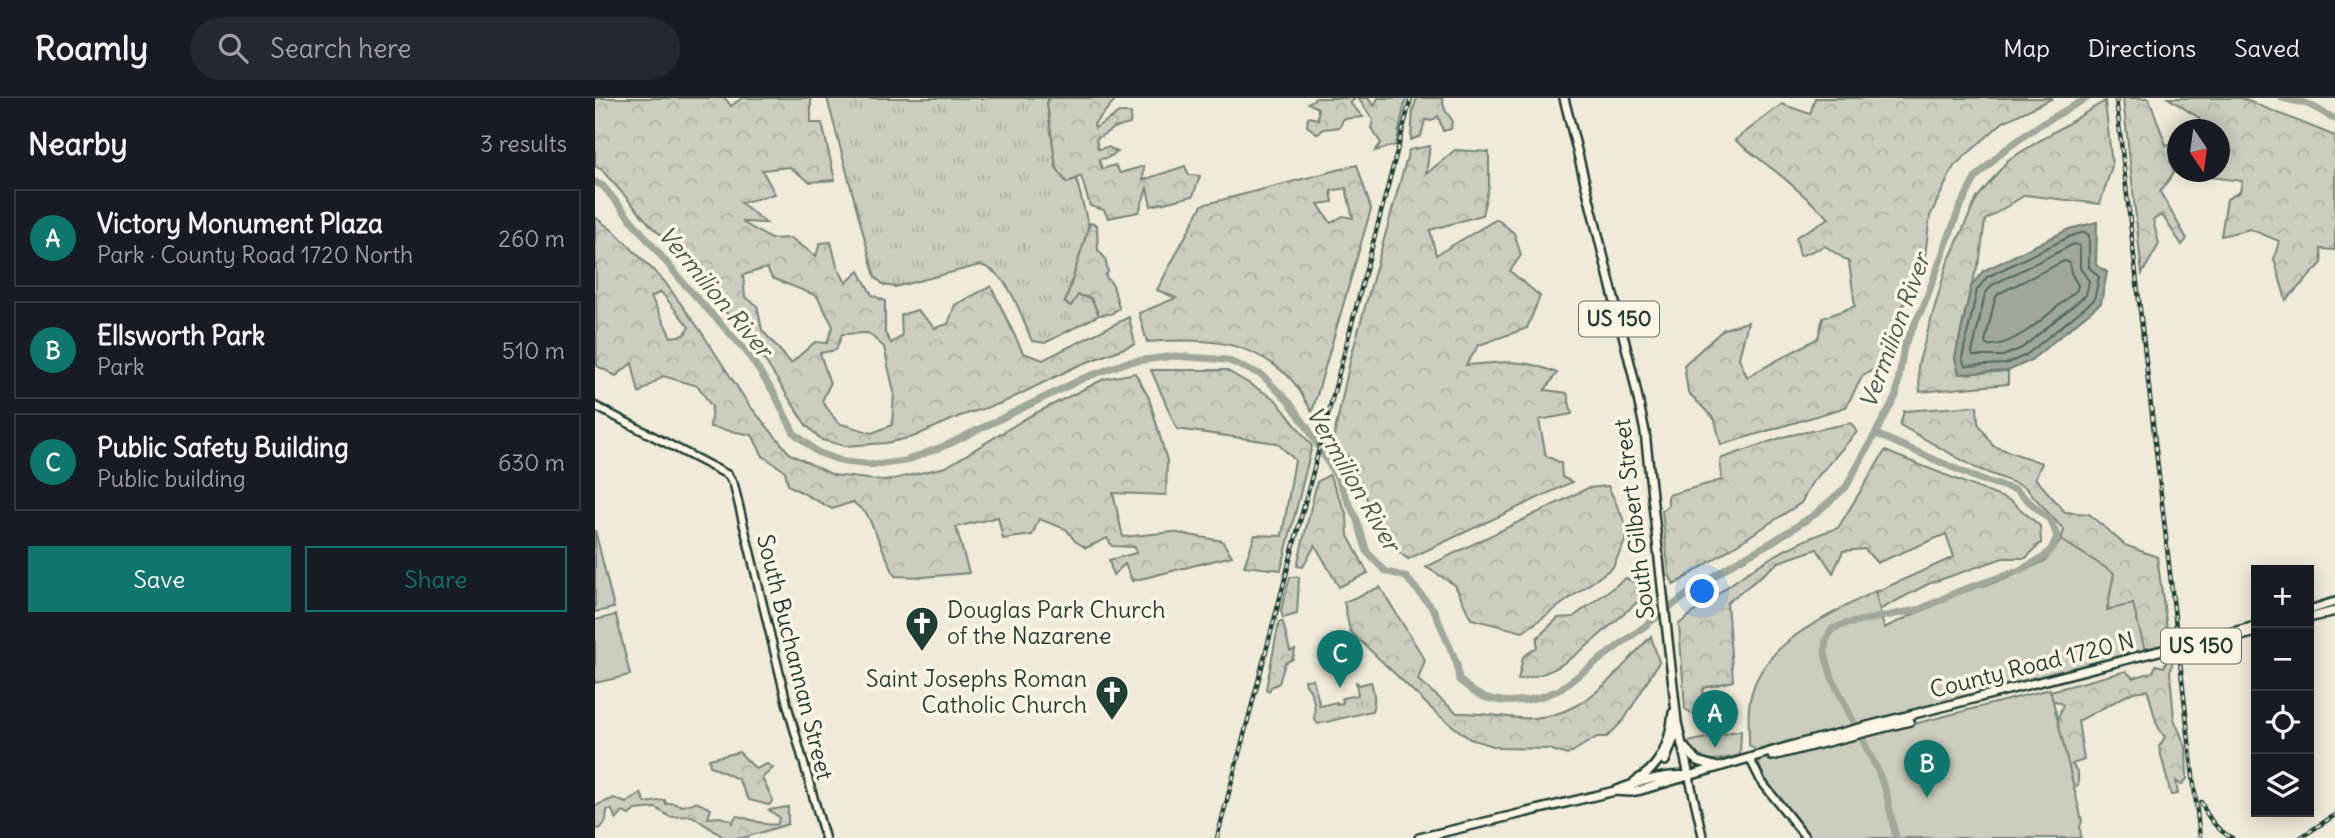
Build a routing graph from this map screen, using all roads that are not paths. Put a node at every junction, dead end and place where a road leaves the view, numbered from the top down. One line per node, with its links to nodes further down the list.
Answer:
1 (1564, 98): 8 (main road, South Gilbert Street / US 150)
2 (595, 406): 16 (street, South Buchannan Street)
3 (2335, 611): 4 (main road)
4 (2314, 618)
5 (2251, 627): 7 (main road, County Road 1720 N / US 150)
6 (2251, 633): 7 (main road, County Road 1720 N / US 150)
7 (1899, 721): 10 (main road, US 150)
8 (1675, 722): 9 (main road, South Gilbert Street / US 150); 13 (main road); 14 (main road)
9 (1682, 744): 11 (main road); 12 (main road, South Gilbert Street / US 150)
10 (1749, 759): 11 (main road, US 150); 19 (street)
11 (1718, 767): 12 (main road, US 150)
12 (1689, 776): 13 (main road); 15 (main road); 18 (street)
13 (1643, 783): 14 (main road); 15 (main road)
14 (1629, 785): 15 (main road)
15 (1615, 791): 17 (main road)
16 (825, 838)
17 (1419, 838)
18 (1703, 838)
19 (1806, 838)

